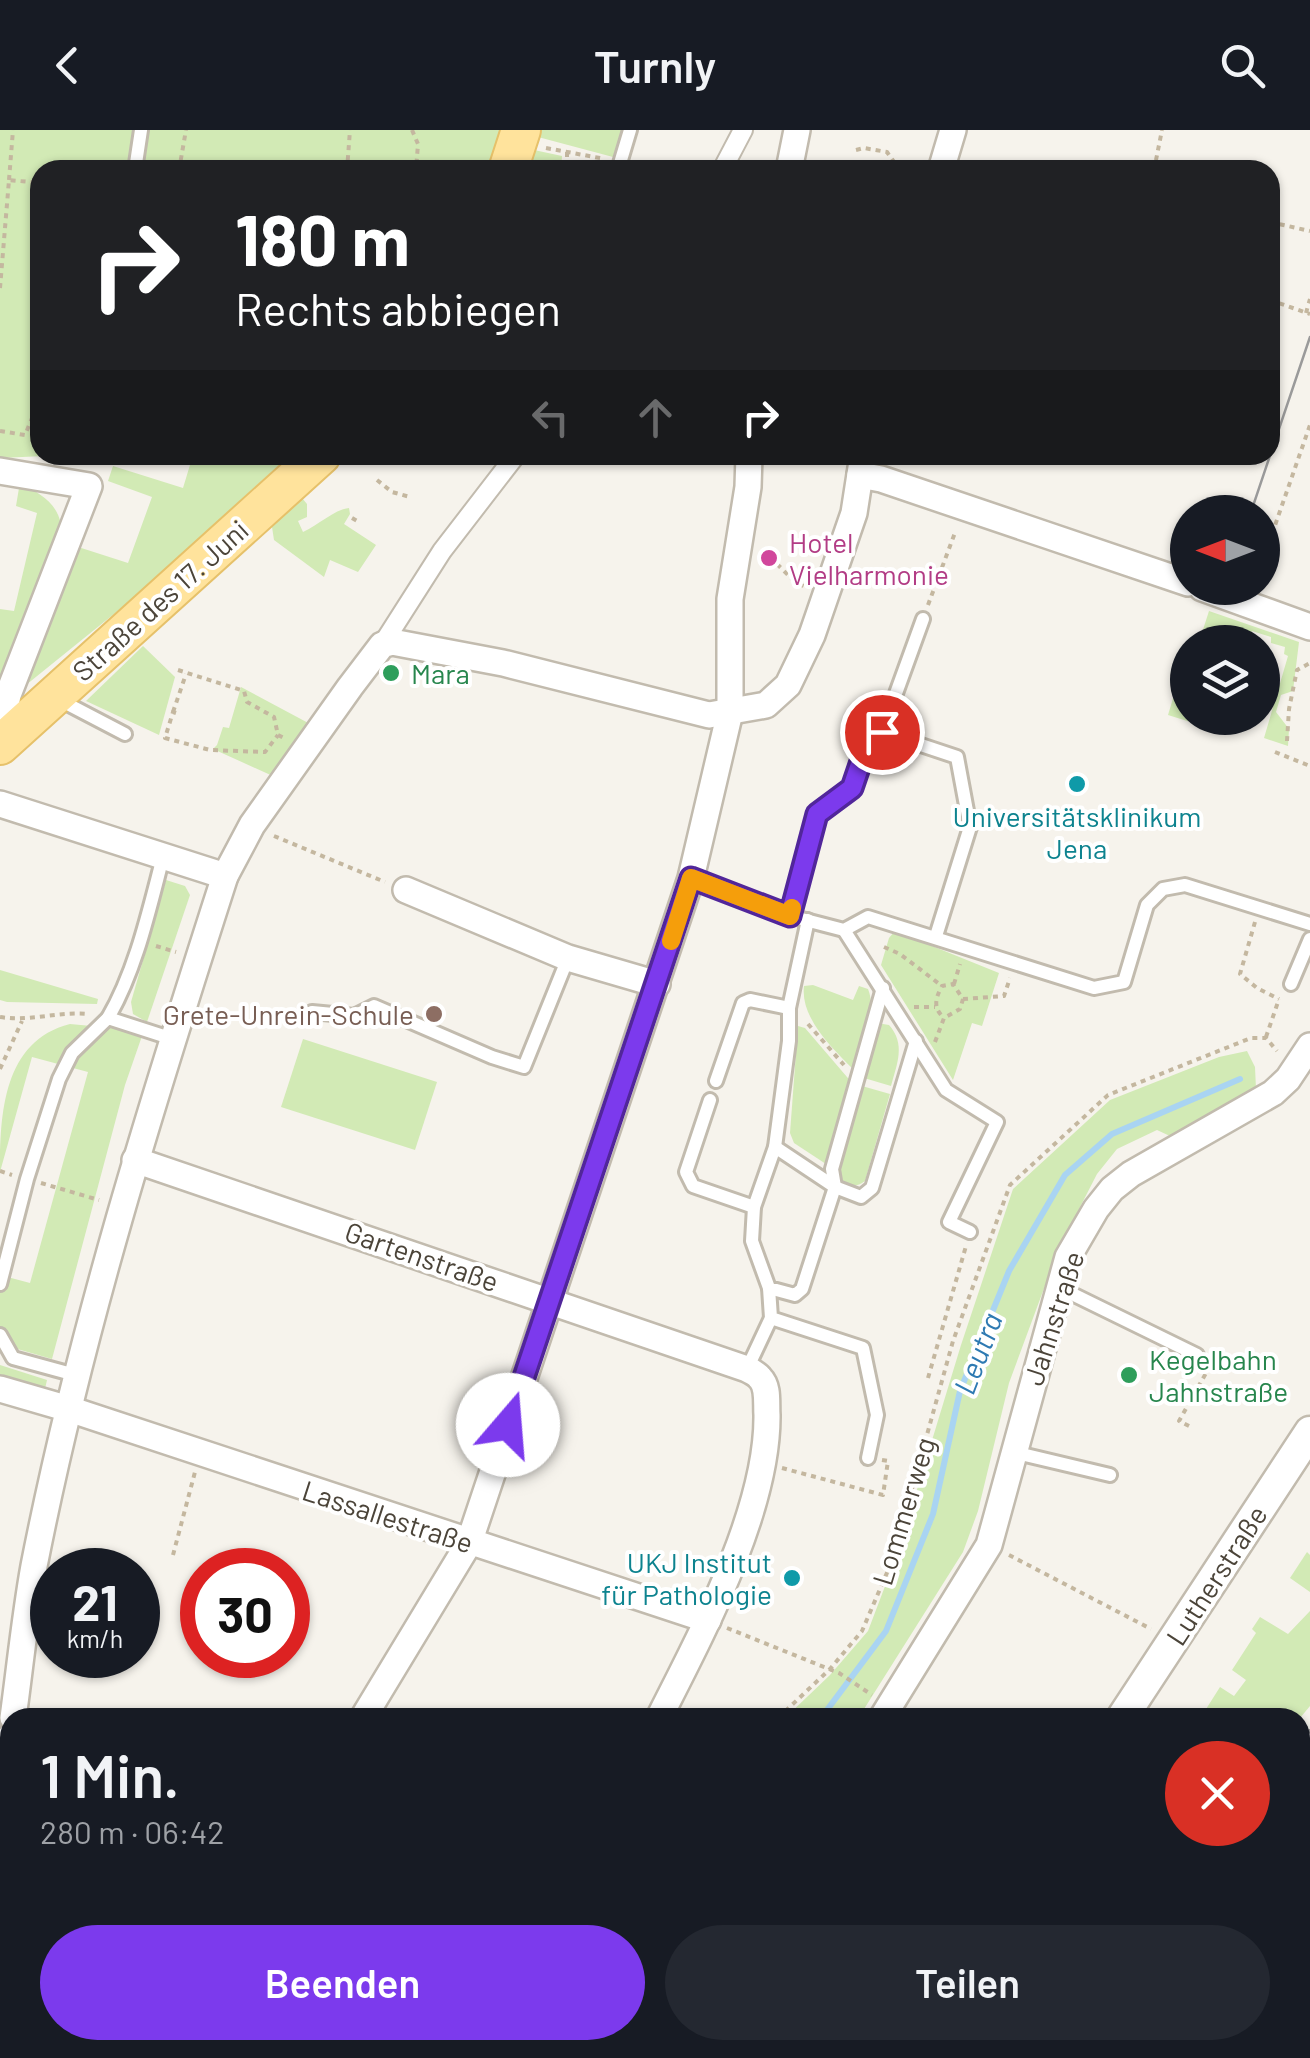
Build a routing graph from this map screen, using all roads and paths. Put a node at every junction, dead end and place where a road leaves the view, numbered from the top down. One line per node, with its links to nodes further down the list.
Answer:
1 (12, 130): 26 (path)
2 (141, 130): 14 (lane)
3 (186, 130): 15 (path)
4 (350, 130): 16 (path)
5 (412, 130): 17 (path)
6 (630, 130): 20 (lane)
7 (743, 130): 21 (street)
8 (797, 130): 22 (street)
9 (952, 130): 24 (street)
10 (1162, 130): 25 (path)
11 (520, 148): 13 (path)
12 (856, 150): 23 (path)
13 (568, 152): 18 (path); 19 (path)
14 (136, 160)
15 (182, 160)
16 (348, 160)
17 (417, 160)
18 (568, 160)
19 (597, 160)
20 (621, 160)
21 (727, 160)
22 (792, 160)
23 (893, 160)
24 (944, 160)
25 (1156, 160)
26 (9, 180): 27 (path); 30 (path)
27 (30, 183)
28 (1280, 224): 29 (path)
29 (1310, 231)
30 (0, 288)
31 (1310, 299): 33 (path)
32 (1280, 304): 33 (path)
33 (1308, 314)
34 (30, 423): 36 (path)
35 (1310, 424): 45 (path)
36 (0, 431)
37 (309, 465): 58 (main road, Straße des 17. Juni)
38 (508, 465): 54 (street)
39 (749, 465): 59 (street)
40 (862, 465): 44 (street); 50 (street)
41 (0, 471): 62 (street)
42 (377, 480): 43 (path)
43 (410, 497)
44 (964, 508): 49 (street); 52 (path)
45 (1280, 511)
46 (352, 518): 47 (path)
47 (359, 522)
48 (777, 564): 50 (path)
49 (1170, 577)
50 (828, 594): 59 (street)
51 (1249, 605): 53 (street)
52 (923, 619): 60 (lane)
53 (1304, 625)
54 (382, 644): 59 (street); 67 (street)
55 (1310, 663): 63 (path)
56 (178, 670): 57 (path)
57 (186, 673): 57 (path)
58 (52, 696): 61 (lane); 62 (main road, Straße des 17. Juni)
59 (730, 712): 70 (street)
60 (882, 732): 73 (lane); 78 (lane)
61 (124, 734)
62 (6, 738)
63 (1287, 741)
64 (1275, 752): 65 (path)
65 (1310, 766)
66 (0, 804): 68 (street)
67 (252, 825): 69 (street); 71 (path)
68 (163, 857): 69 (street); 94 (lane)
69 (226, 876): 98 (street)
70 (691, 878): 73 (lane); 86 (street)
71 (406, 890): 83 (street)
72 (1259, 908): 76 (lane); 84 (lane); 97 (path)
73 (790, 916): 74 (lane)
74 (808, 920): 77 (lane); 91 (lane)
75 (892, 923): 77 (lane); 78 (lane); 81 (path)
76 (1310, 924)
77 (844, 930): 85 (lane)
78 (936, 936): 84 (lane)
79 (1310, 939): 87 (lane)
80 (179, 942): 82 (path)
81 (884, 946): 85 (path); 88 (path)
82 (176, 952)
83 (568, 958): 86 (street); 92 (lane)
84 (1015, 962): 90 (path)
85 (874, 975): 89 (lane)
86 (657, 984): 116 (street)
87 (1291, 984)
88 (942, 986): 90 (path); 95 (path)
89 (883, 988): 99 (lane); 104 (lane)
90 (963, 999): 95 (path)
91 (789, 1008): 103 (lane); 104 (path); 106 (lane)
92 (312, 1012)
93 (0, 1017): 96 (path)
94 (108, 1018): 96 (path); 98 (lane); 108 (lane)
95 (944, 1018): 101 (path)
96 (22, 1020): 102 (path)
97 (1266, 1038): 100 (path); 137 (path, Lommerweg)
98 (173, 1039): 107 (street)
99 (916, 1041): 101 (lane); 109 (lane)
100 (1301, 1054): 114 (street, Jahnstraße)
101 (928, 1060): 112 (lane)
102 (0, 1070)
103 (716, 1081)
104 (857, 1081): 109 (lane)
105 (710, 1100): 111 (lane)
106 (775, 1147): 109 (lane); 111 (lane)
107 (135, 1160): 116 (street, Gartenstraße); 121 (street)
108 (27, 1179): 110 (path); 113 (lane)
109 (835, 1187): 115 (lane)
110 (100, 1194)
111 (754, 1207): 115 (lane)
112 (970, 1232): 122 (path)
113 (0, 1284)
114 (1058, 1287): 119 (lane); 127 (street, Jahnstraße)
115 (768, 1288): 117 (lane)
116 (550, 1300): 120 (street, Gartenstraße); 132 (street)
117 (771, 1318): 120 (lane); 128 (lane)
118 (0, 1335): 121 (lane)
119 (1198, 1355): 125 (path)
120 (755, 1374): 130 (street)
121 (78, 1376): 124 (street)
122 (928, 1378)
123 (0, 1390): 124 (street, Lassallestraße)
124 (69, 1409): 132 (street, Lassallestraße); 139 (street)
125 (1189, 1426)
126 (1310, 1432): 144 (street, Lutherstraße)
127 (1013, 1452): 131 (lane); 143 (street, Jahnstraße)
128 (868, 1458): 130 (path)
129 (198, 1463): 134 (path)
130 (763, 1463): 135 (street)
131 (1110, 1475)
132 (469, 1543): 135 (street, Lassallestraße); 140 (street)
133 (996, 1549): 136 (path)
134 (173, 1554)
135 (708, 1620): 137 (path); 141 (street)
136 (1160, 1634)
137 (830, 1669): 138 (path); 142 (path, Lommerweg)
138 (859, 1686)
139 (14, 1708)
140 (369, 1708)
141 (665, 1708)
142 (789, 1708)
143 (889, 1708)
144 (1129, 1708)

